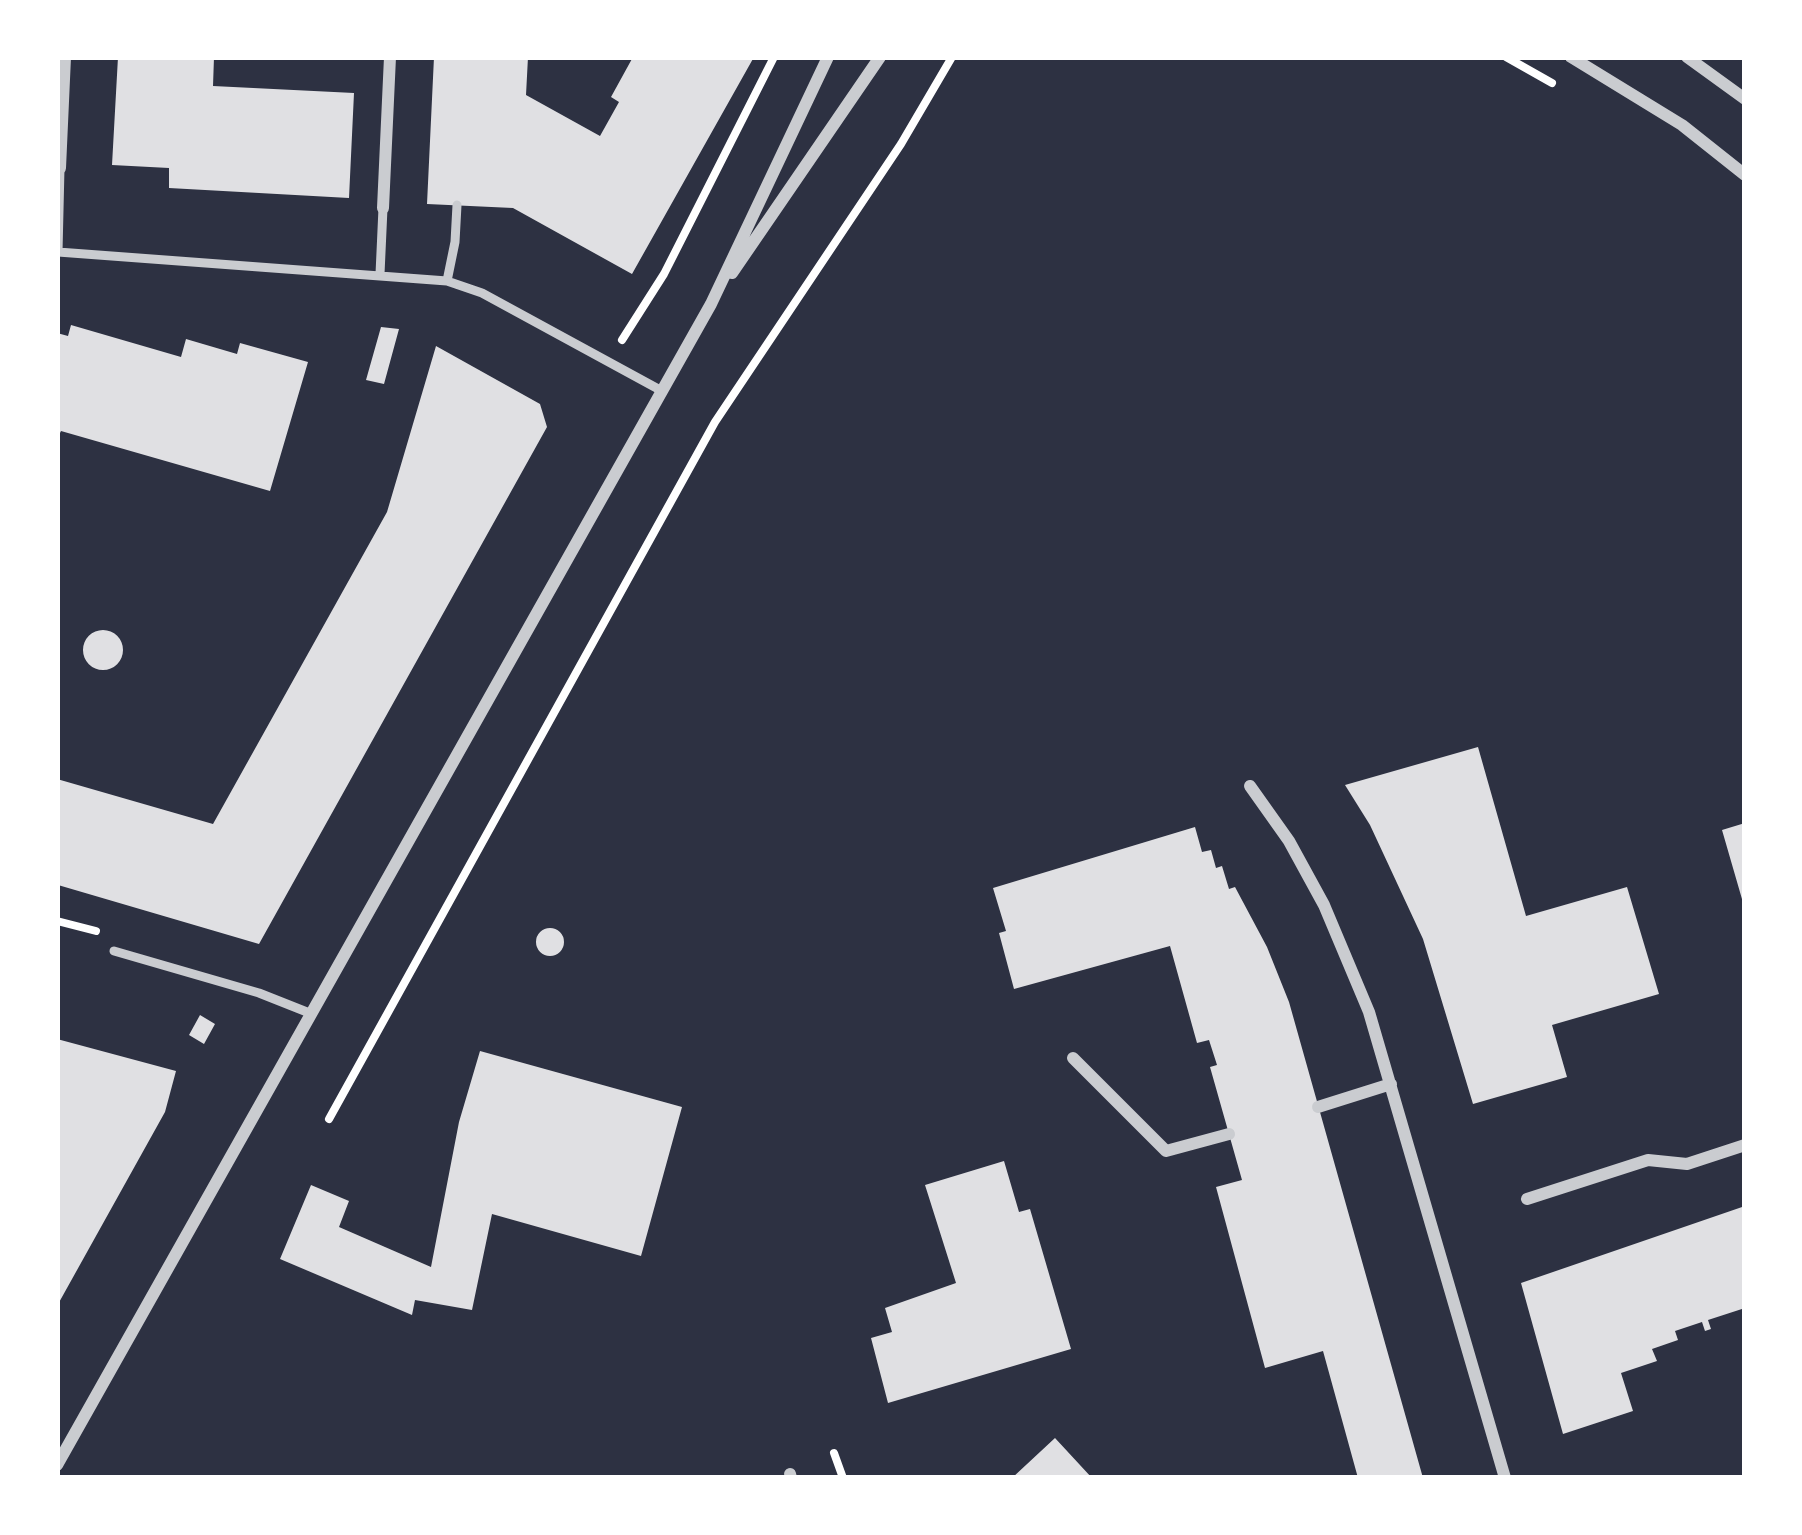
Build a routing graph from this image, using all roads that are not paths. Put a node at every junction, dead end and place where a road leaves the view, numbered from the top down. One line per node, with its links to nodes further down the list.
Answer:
1 (65, 57): 8 (street)
2 (390, 57): 11 (street)
3 (828, 57): 15 (street)
4 (880, 57): 15 (street)
5 (1571, 57): 9 (street)
6 (1688, 57): 7 (street)
7 (1745, 99)
8 (60, 169): 12 (lane)
9 (1745, 175)
10 (457, 205): 14 (lane)
11 (383, 208): 13 (lane)
12 (58, 252): 13 (lane)
13 (380, 274): 14 (lane)
14 (447, 280): 16 (lane)
15 (711, 304): 16 (street)
16 (662, 391): 19 (street)
17 (1250, 785): 21 (street)
18 (114, 951): 19 (lane)
19 (312, 1014): 26 (street)
20 (1072, 1058): 23 (street)
21 (1391, 1084): 22 (street); 27 (street)
22 (1318, 1107)
23 (1229, 1134)
24 (1745, 1145): 25 (street)
25 (1527, 1199)
26 (57, 1465)
27 (1505, 1478)

